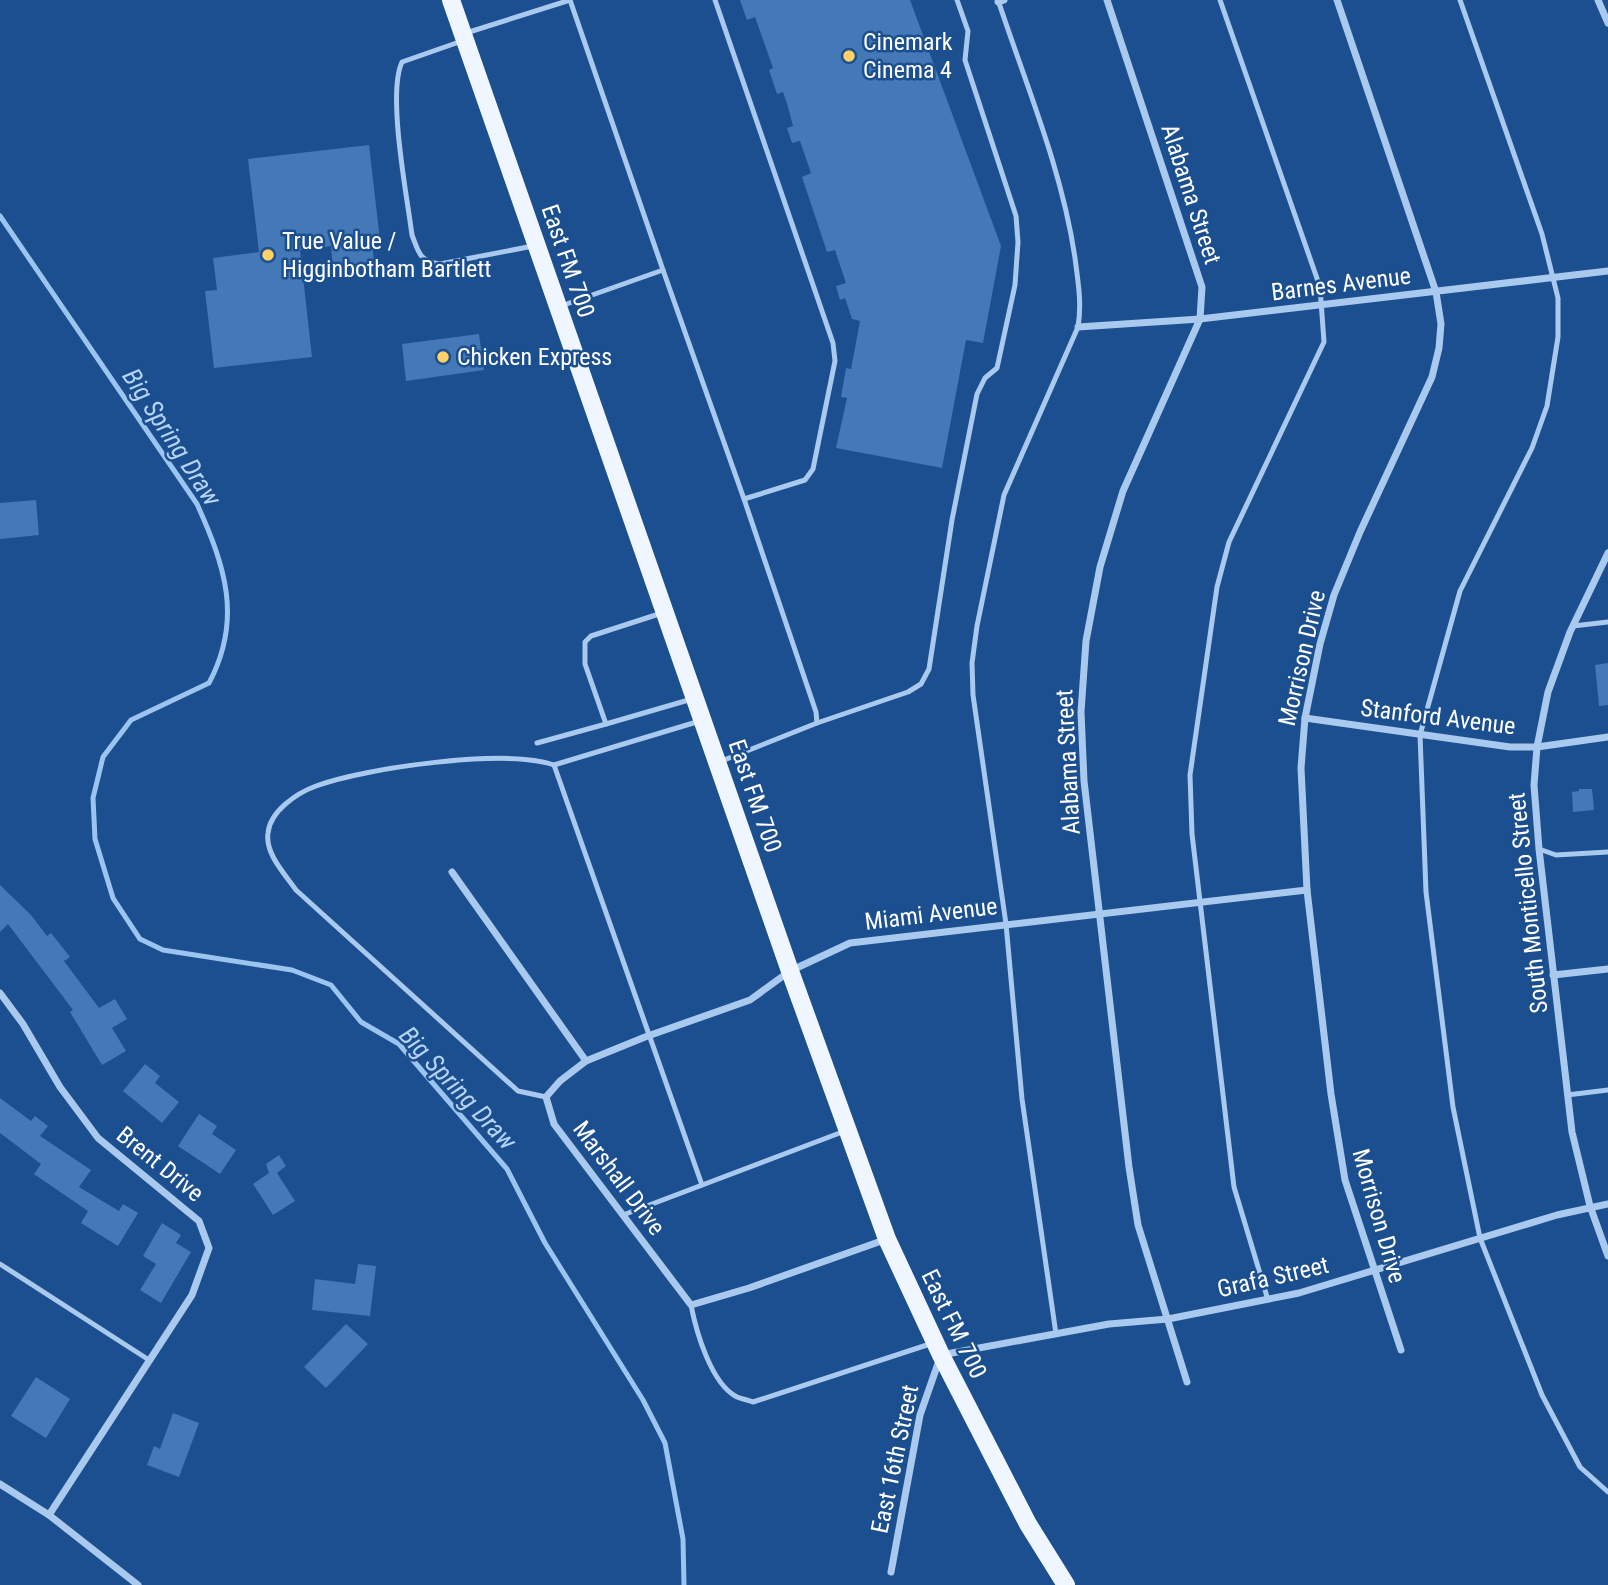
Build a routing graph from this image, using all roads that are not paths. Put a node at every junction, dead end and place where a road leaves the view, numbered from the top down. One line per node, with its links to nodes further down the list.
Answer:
1 (452, 0): 11 (main road, East FM 700)
2 (715, 0): 21 (lane)
3 (957, 0): 29 (lane)
4 (1107, 0): 19 (street, Alabama Street)
5 (1220, 0): 17 (lane)
6 (1337, 0): 16 (street, Morrison Drive)
7 (1460, 0): 15 (lane)
8 (1598, 0): 10 (street)
9 (1000, 1): 20 (lane)
10 (1608, 23)
11 (464, 37): 12 (main road, East FM 700); 12 (lane); 13 (lane)
12 (537, 246): 18 (main road, East FM 700)
13 (663, 270): 18 (lane); 21 (lane)
14 (1608, 271): 15 (street, Barnes Avenue)
15 (1553, 278): 16 (street, Barnes Avenue); 31 (lane)
16 (1436, 292): 17 (street, Barnes Avenue); 27 (street, Morrison Drive)
17 (1322, 305): 19 (street, Barnes Avenue); 41 (lane)
18 (558, 306): 23 (main road, East FM 700)
19 (1199, 319): 20 (street, Barnes Avenue); 42 (street, Alabama Street)
20 (1078, 327): 43 (lane)
21 (744, 499): 29 (lane)
22 (1608, 554): 25 (street, South Monticello Street)
23 (665, 612): 26 (main road, East FM 700); 30 (lane)
24 (1608, 622): 25 (lane)
25 (1573, 626): 34 (street, South Monticello Street)
26 (695, 698): 28 (main road, East FM 700); 30 (lane)
27 (1305, 718): 31 (street, Stanford Avenue); 40 (street, Morrison Drive)
28 (703, 720): 35 (main road, East FM 700); 36 (lane)
29 (817, 723): 35 (lane)
30 (606, 724): 33 (lane)
31 (1420, 735): 34 (street, Stanford Avenue); 58 (lane)
32 (1608, 737): 34 (street, Stanford Avenue)
33 (537, 743)
34 (1537, 747): 37 (street, South Monticello Street)
35 (718, 763): 45 (main road, East FM 700)
36 (554, 765): 48 (lane); 52 (lane)
37 (1539, 849): 38 (lane); 46 (street, South Monticello Street)
38 (1608, 852)
39 (452, 872): 49 (street)
40 (1307, 890): 41 (street, Miami Avenue); 62 (street, Morrison Drive)
41 (1200, 902): 42 (street, Miami Avenue); 63 (lane)
42 (1100, 912): 43 (street, Miami Avenue); 65 (street, Alabama Street)
43 (1006, 924): 45 (street, Miami Avenue); 66 (lane)
44 (1608, 969): 46 (street)
45 (790, 971): 48 (street, Miami Avenue); 53 (main road, East FM 700)
46 (1553, 975): 51 (street, South Monticello Street)
47 (0, 993): 69 (street, Brent Drive)
48 (649, 1036): 49 (street, Miami Avenue); 54 (lane)
49 (586, 1061): 52 (street)
50 (1608, 1090): 51 (lane)
51 (1567, 1095): 56 (street, South Monticello Street)
52 (546, 1097): 57 (street, Marshall Drive)
53 (848, 1130): 54 (lane); 59 (main road, East FM 700)
54 (702, 1185): 57 (lane)
55 (1608, 1204): 56 (street, Grafa Street)
56 (1590, 1206): 58 (street, Grafa Street); 60 (street, South Monticello Street)
57 (623, 1215): 64 (street, Marshall Drive)
58 (1480, 1238): 62 (street, Grafa Street); 72 (lane)
59 (887, 1239): 64 (street); 67 (main road, East FM 700)
60 (1608, 1256)
61 (0, 1264): 69 (lane)
62 (1373, 1271): 63 (street, Grafa Street); 68 (street, Morrison Drive)
63 (1268, 1300): 65 (street, Grafa Street)
64 (691, 1305): 67 (lane)
65 (1168, 1319): 66 (street, Grafa Street); 70 (street, Alabama Street)
66 (1056, 1334): 67 (street, Grafa Street)
67 (938, 1349): 74 (street, East 16th Street); 76 (main road, East FM 700)
68 (1401, 1350)
69 (149, 1360): 73 (street, Brent Drive)
70 (1187, 1381)
71 (0, 1484): 73 (street)
72 (1608, 1492)
73 (49, 1515): 75 (street)
74 (891, 1572)
75 (138, 1585)
76 (1066, 1585)

